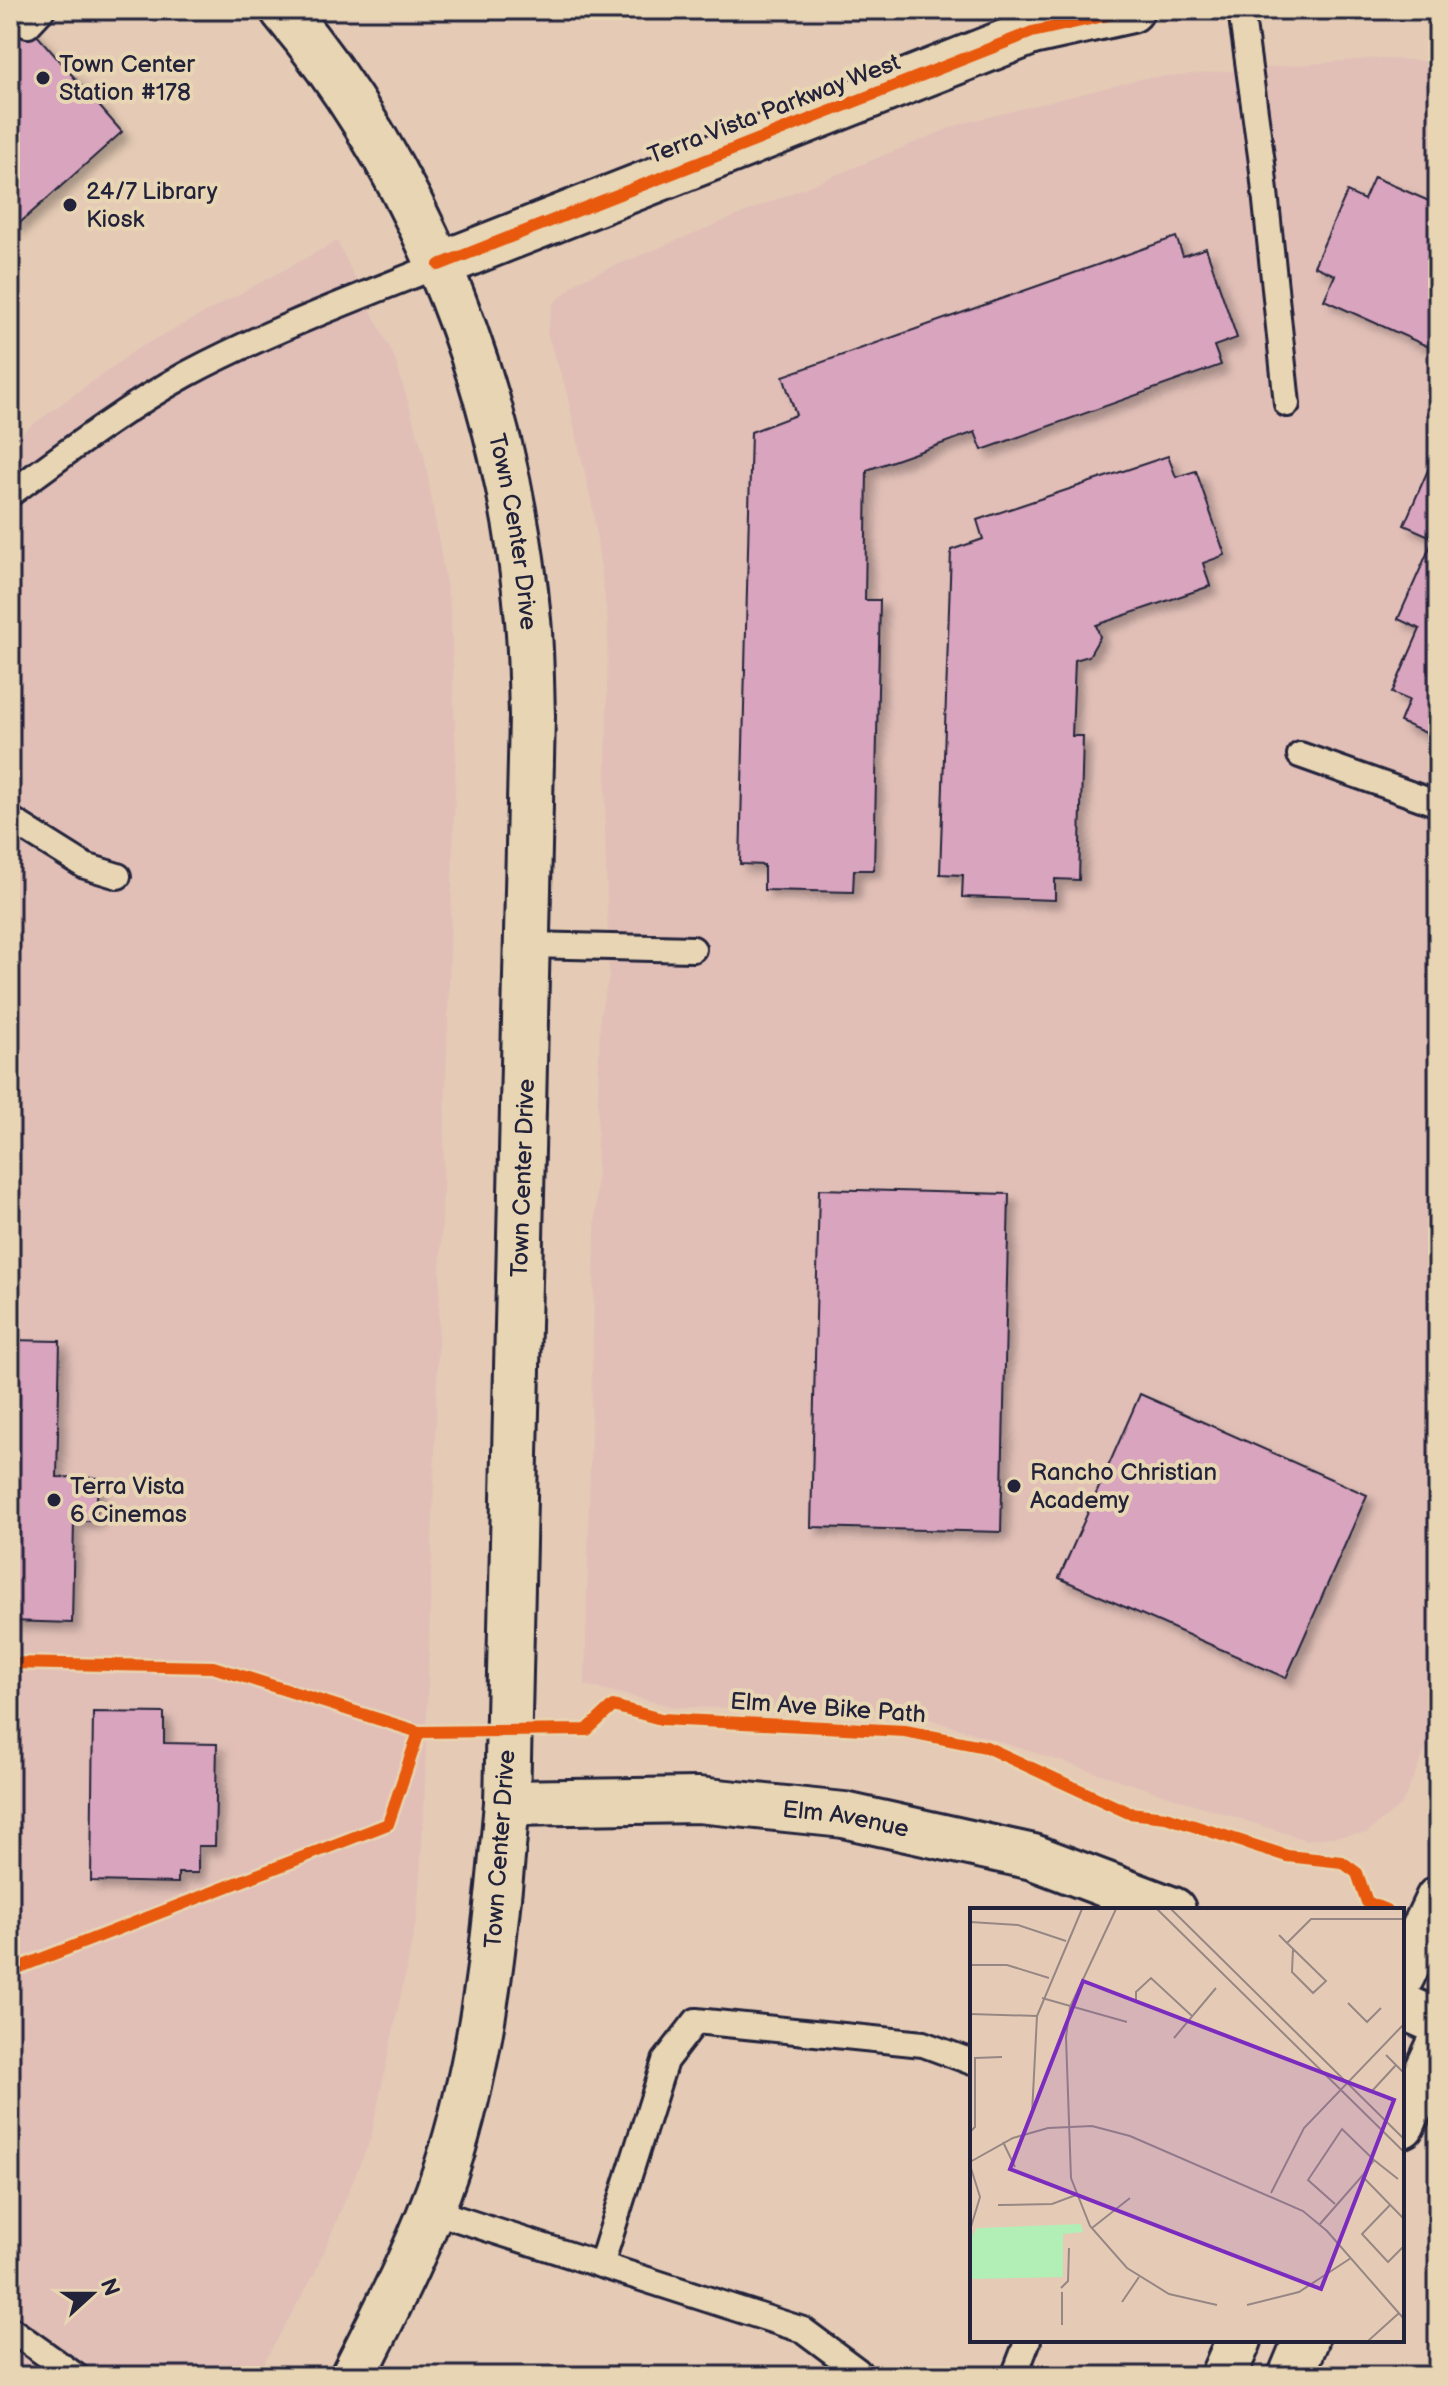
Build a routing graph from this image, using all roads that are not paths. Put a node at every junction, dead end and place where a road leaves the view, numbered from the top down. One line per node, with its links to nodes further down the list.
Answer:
1 (283, 10): 4 (street, Town Center Drive)
2 (1131, 10): 4 (street, Terra Vista Parkway West)
3 (1241, 10): 5 (lane)
4 (439, 265): 6 (lane); 11 (street, Town Center Drive)
5 (1287, 404)
6 (10, 494)
7 (1300, 755): 8 (lane)
8 (1438, 804)
9 (10, 819): 10 (lane)
10 (118, 876)
11 (529, 945): 12 (lane); 13 (street, Town Center Drive)
12 (693, 949)
13 (507, 1803): 15 (street, Elm Avenue); 22 (street, Town Center Drive)
14 (1438, 1899): 16 (street)
15 (1168, 1908)
16 (1404, 1972)
17 (1404, 2007): 18 (street)
18 (1438, 2022)
19 (1438, 2048): 21 (street)
20 (970, 2061): 23 (lane)
21 (1404, 2121)
22 (430, 2210): 23 (lane); 30 (street, Town Center Drive)
23 (601, 2265): 28 (lane)
24 (10, 2329): 29 (lane)
25 (1027, 2342): 31 (lane)
26 (1238, 2342): 32 (street)
27 (1305, 2342): 33 (street)
28 (864, 2374)
29 (76, 2376)
30 (353, 2376)
31 (1014, 2376)
32 (1223, 2376)
33 (1291, 2376)

